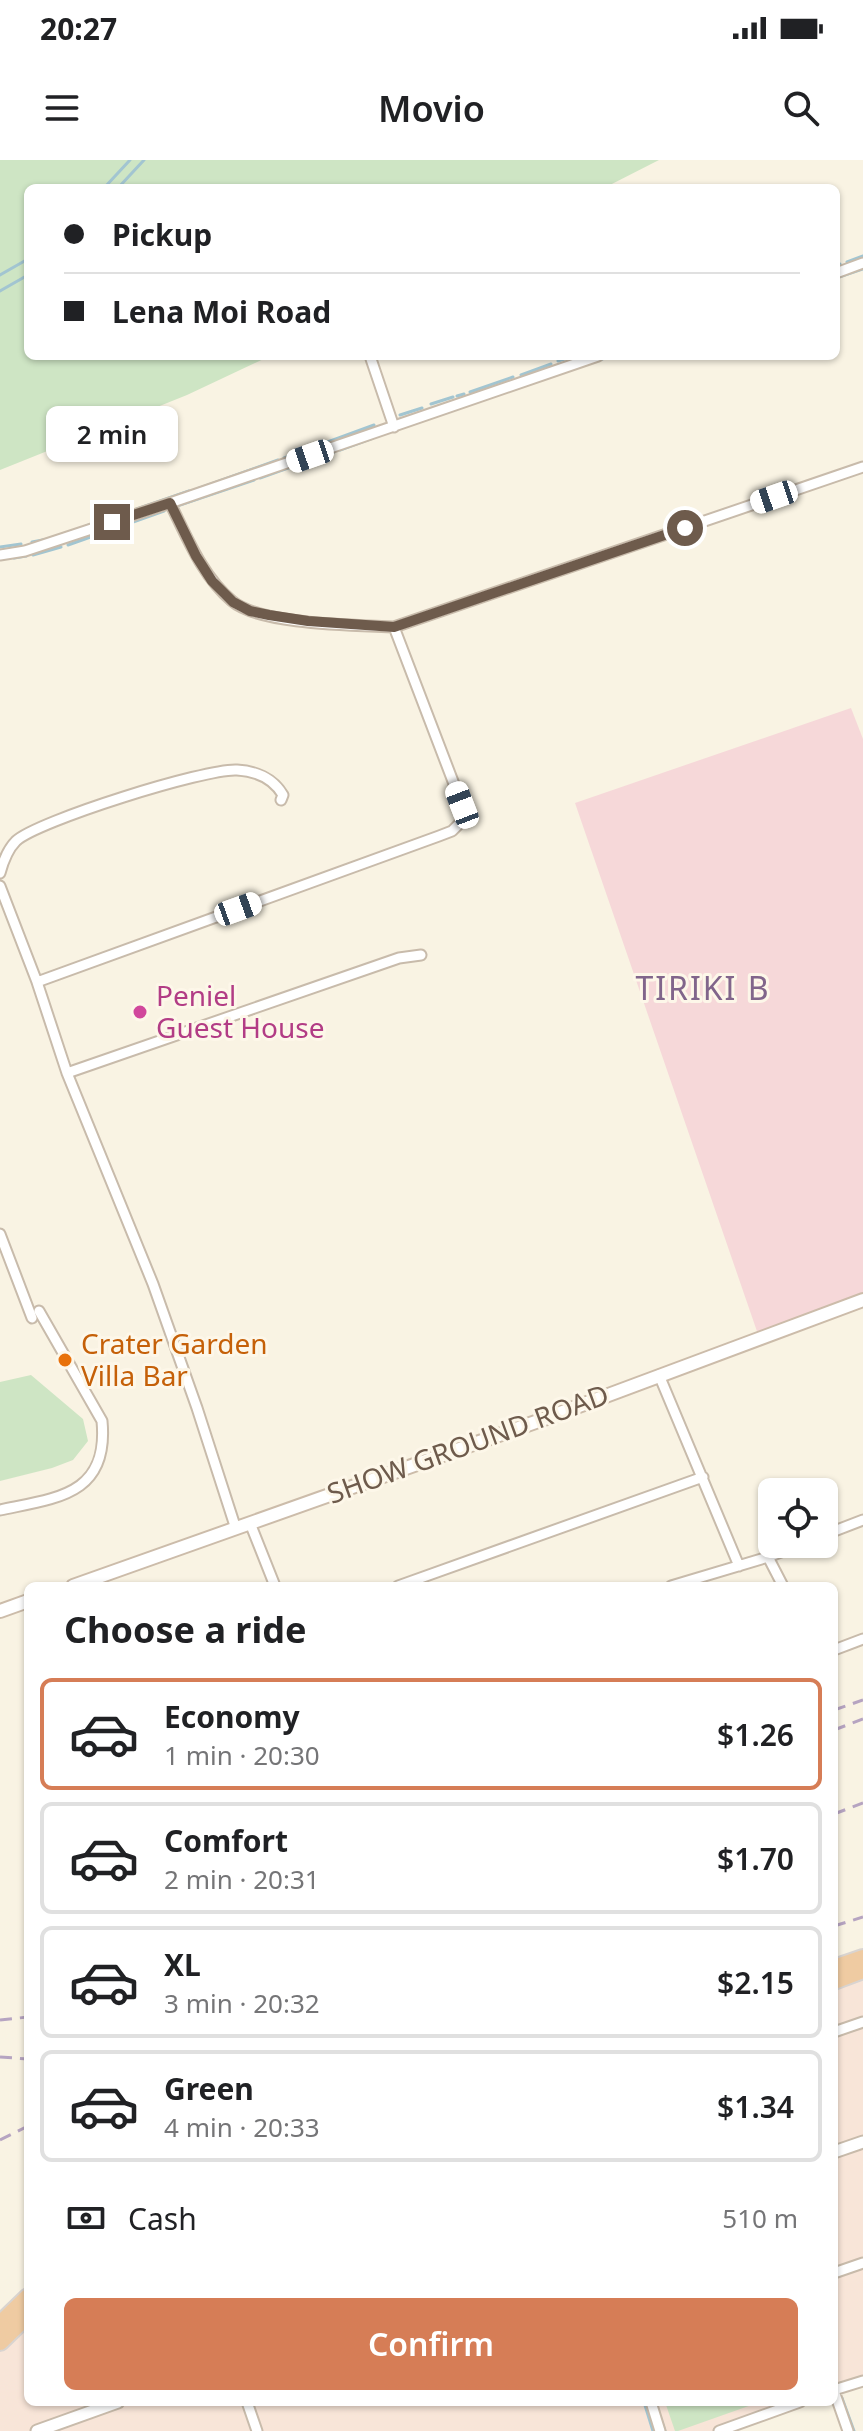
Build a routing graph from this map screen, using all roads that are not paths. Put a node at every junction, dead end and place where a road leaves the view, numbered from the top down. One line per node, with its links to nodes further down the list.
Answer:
1 (863, 263): 2 (street)
2 (840, 272)
3 (371, 360): 5 (street)
4 (587, 360): 5 (street)
5 (394, 427): 7 (street)
6 (863, 467): 9 (street)
7 (170, 503): 8 (street); 9 (street)
8 (0, 555)
9 (394, 627): 14 (street)
10 (281, 800): 11 (street)
11 (0, 873)
12 (0, 886): 14 (street)
13 (421, 955): 15 (street)
14 (37, 982): 15 (street)
15 (67, 1073): 23 (street)
16 (0, 1234): 20 (street)
17 (863, 1300): 18 (main road, SHOW GROUND ROAD)
18 (659, 1375): 19 (street); 22 (main road, SHOW GROUND ROAD)
19 (703, 1477): 27 (street); 30 (street)
20 (0, 1510)
21 (863, 1520): 24 (street)
22 (250, 1523): 23 (main road, SHOW GROUND ROAD); 29 (street)
23 (236, 1529): 28 (main road, SHOW GROUND ROAD)
24 (838, 1530)
25 (765, 1558): 27 (street)
26 (769, 1558): 32 (street)
27 (739, 1566): 31 (street)
28 (84, 1582)
29 (273, 1582)
30 (409, 1582)
31 (685, 1582)
32 (781, 1582)
33 (24, 1602): 34 (main road)
34 (0, 1611)
35 (863, 1639): 36 (street)
36 (838, 1648)
37 (863, 1958): 38 (highway)
38 (838, 1967)
39 (863, 1970): 40 (highway)
40 (838, 1979)
41 (863, 2022): 42 (street)
42 (838, 2031)
43 (863, 2142): 44 (street)
44 (838, 2151)
45 (863, 2263): 46 (street)
46 (838, 2272)
47 (24, 2301): 49 (highway)
48 (24, 2319): 50 (highway)
49 (0, 2324)
50 (0, 2342)
51 (863, 2381): 52 (street)
52 (838, 2389)
53 (838, 2402): 62 (street)
54 (107, 2406): 58 (street)
55 (248, 2406): 59 (street)
56 (652, 2406): 60 (street)
57 (789, 2406): 61 (street)
58 (37, 2431)
59 (257, 2431)
60 (660, 2431)
61 (719, 2431)
62 (848, 2431)

